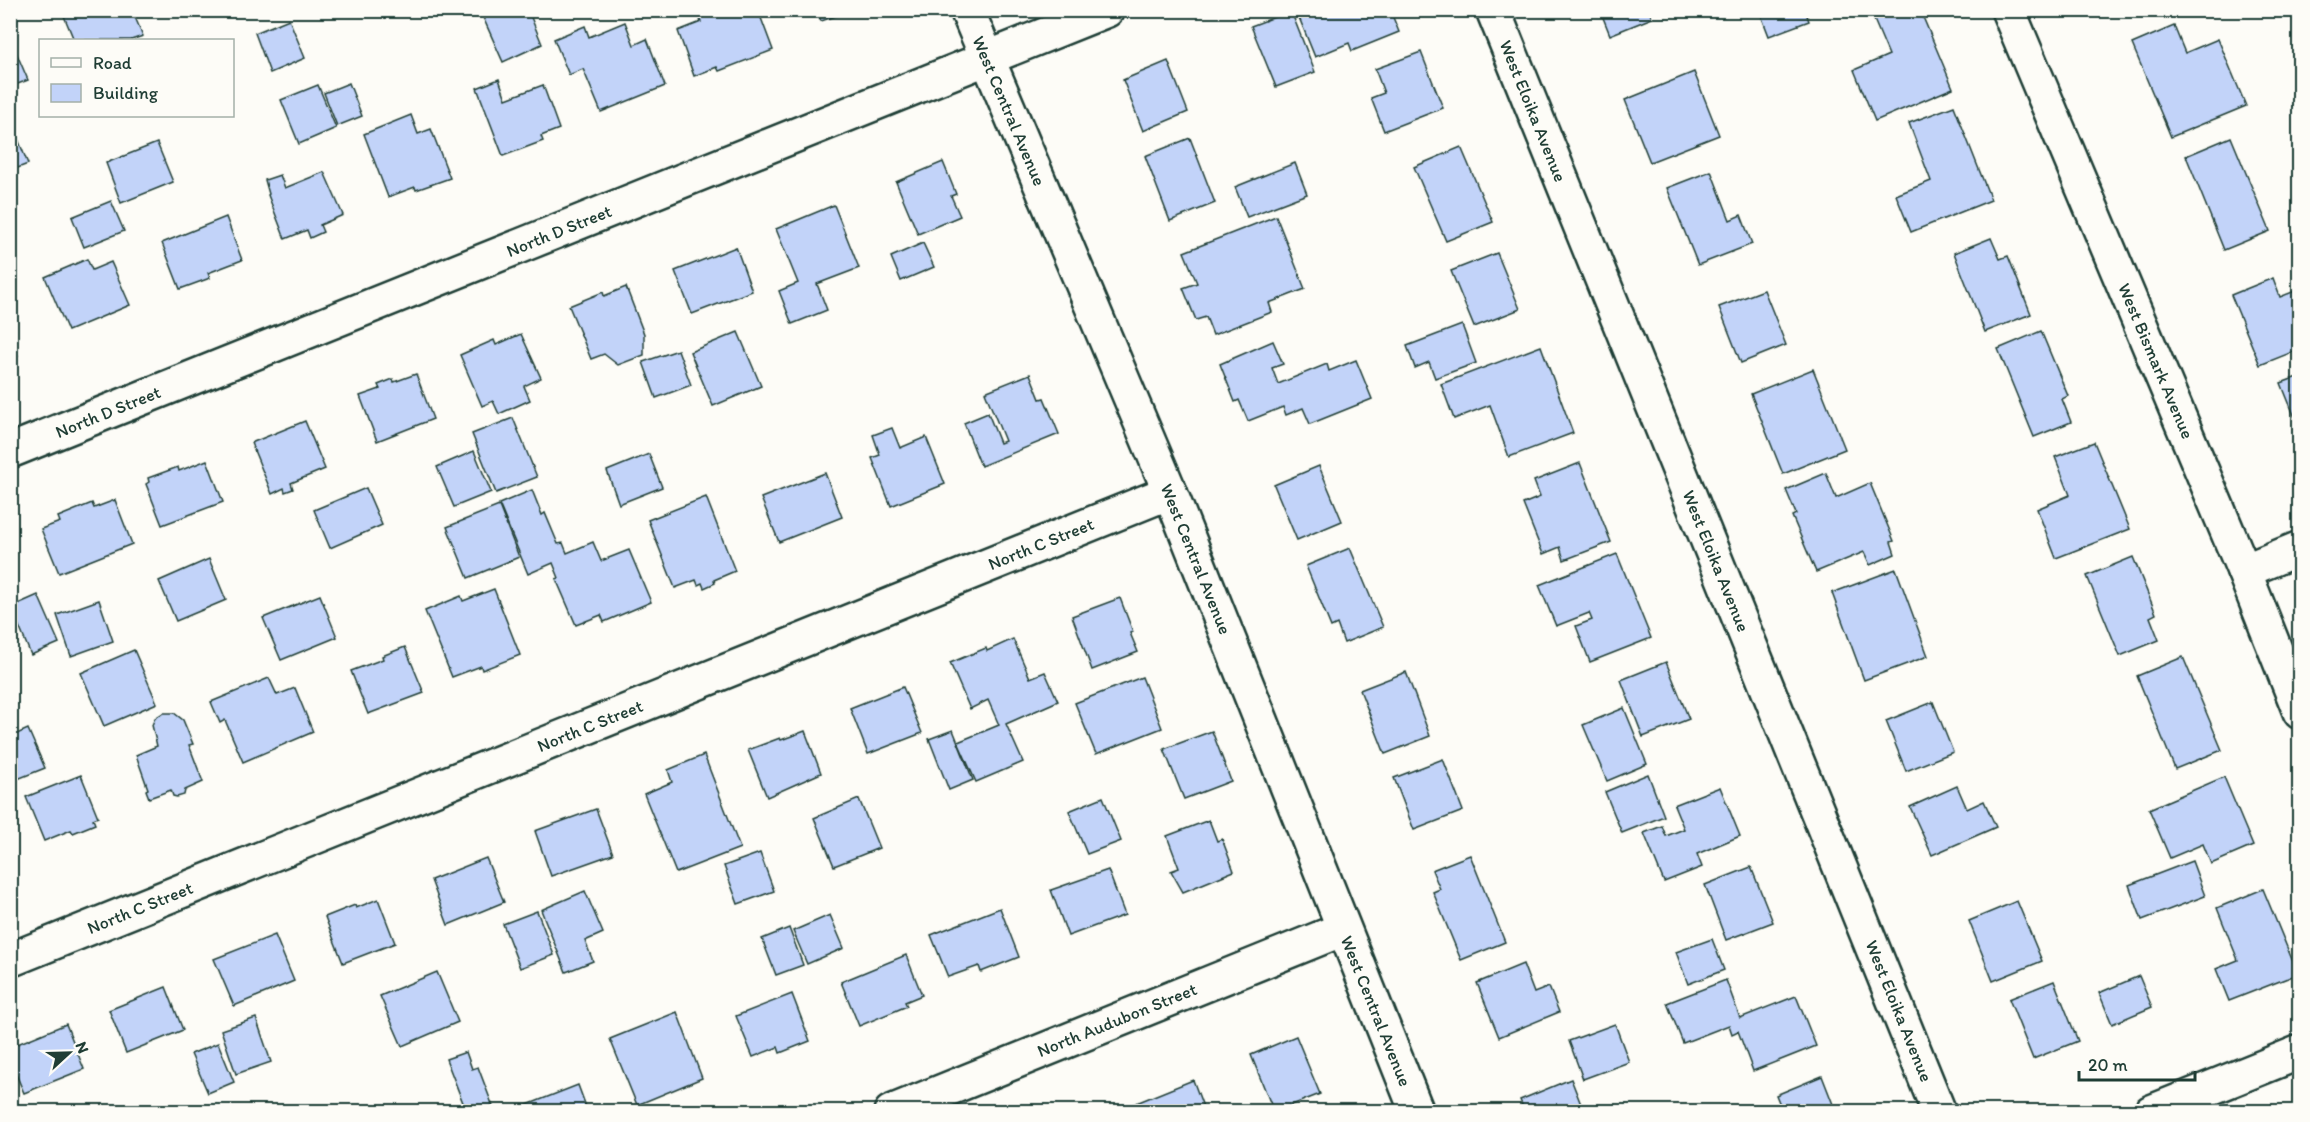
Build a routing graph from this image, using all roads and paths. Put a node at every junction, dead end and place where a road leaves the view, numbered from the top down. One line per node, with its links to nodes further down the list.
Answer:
1 (967, 10): 5 (street, West Central Avenue)
2 (1107, 10): 5 (street, North D Street)
3 (1493, 10): 16 (street, West Eloika Avenue)
4 (2008, 10): 9 (street, West Bismark Avenue)
5 (987, 58): 6 (street, North D Street); 7 (street, West Central Avenue)
6 (10, 451)
7 (1170, 492): 11 (street, West Central Avenue); 12 (street, North C Street)
8 (2300, 548): 9 (street)
9 (2244, 571): 10 (street, West Bismark Avenue)
10 (2300, 712)
11 (1343, 929): 14 (street, North Audubon Street); 15 (street, West Central Avenue)
12 (10, 960)
13 (2300, 1052): 17 (street)
14 (891, 1112)
15 (1417, 1112)
16 (1940, 1112)
17 (2151, 1112)

